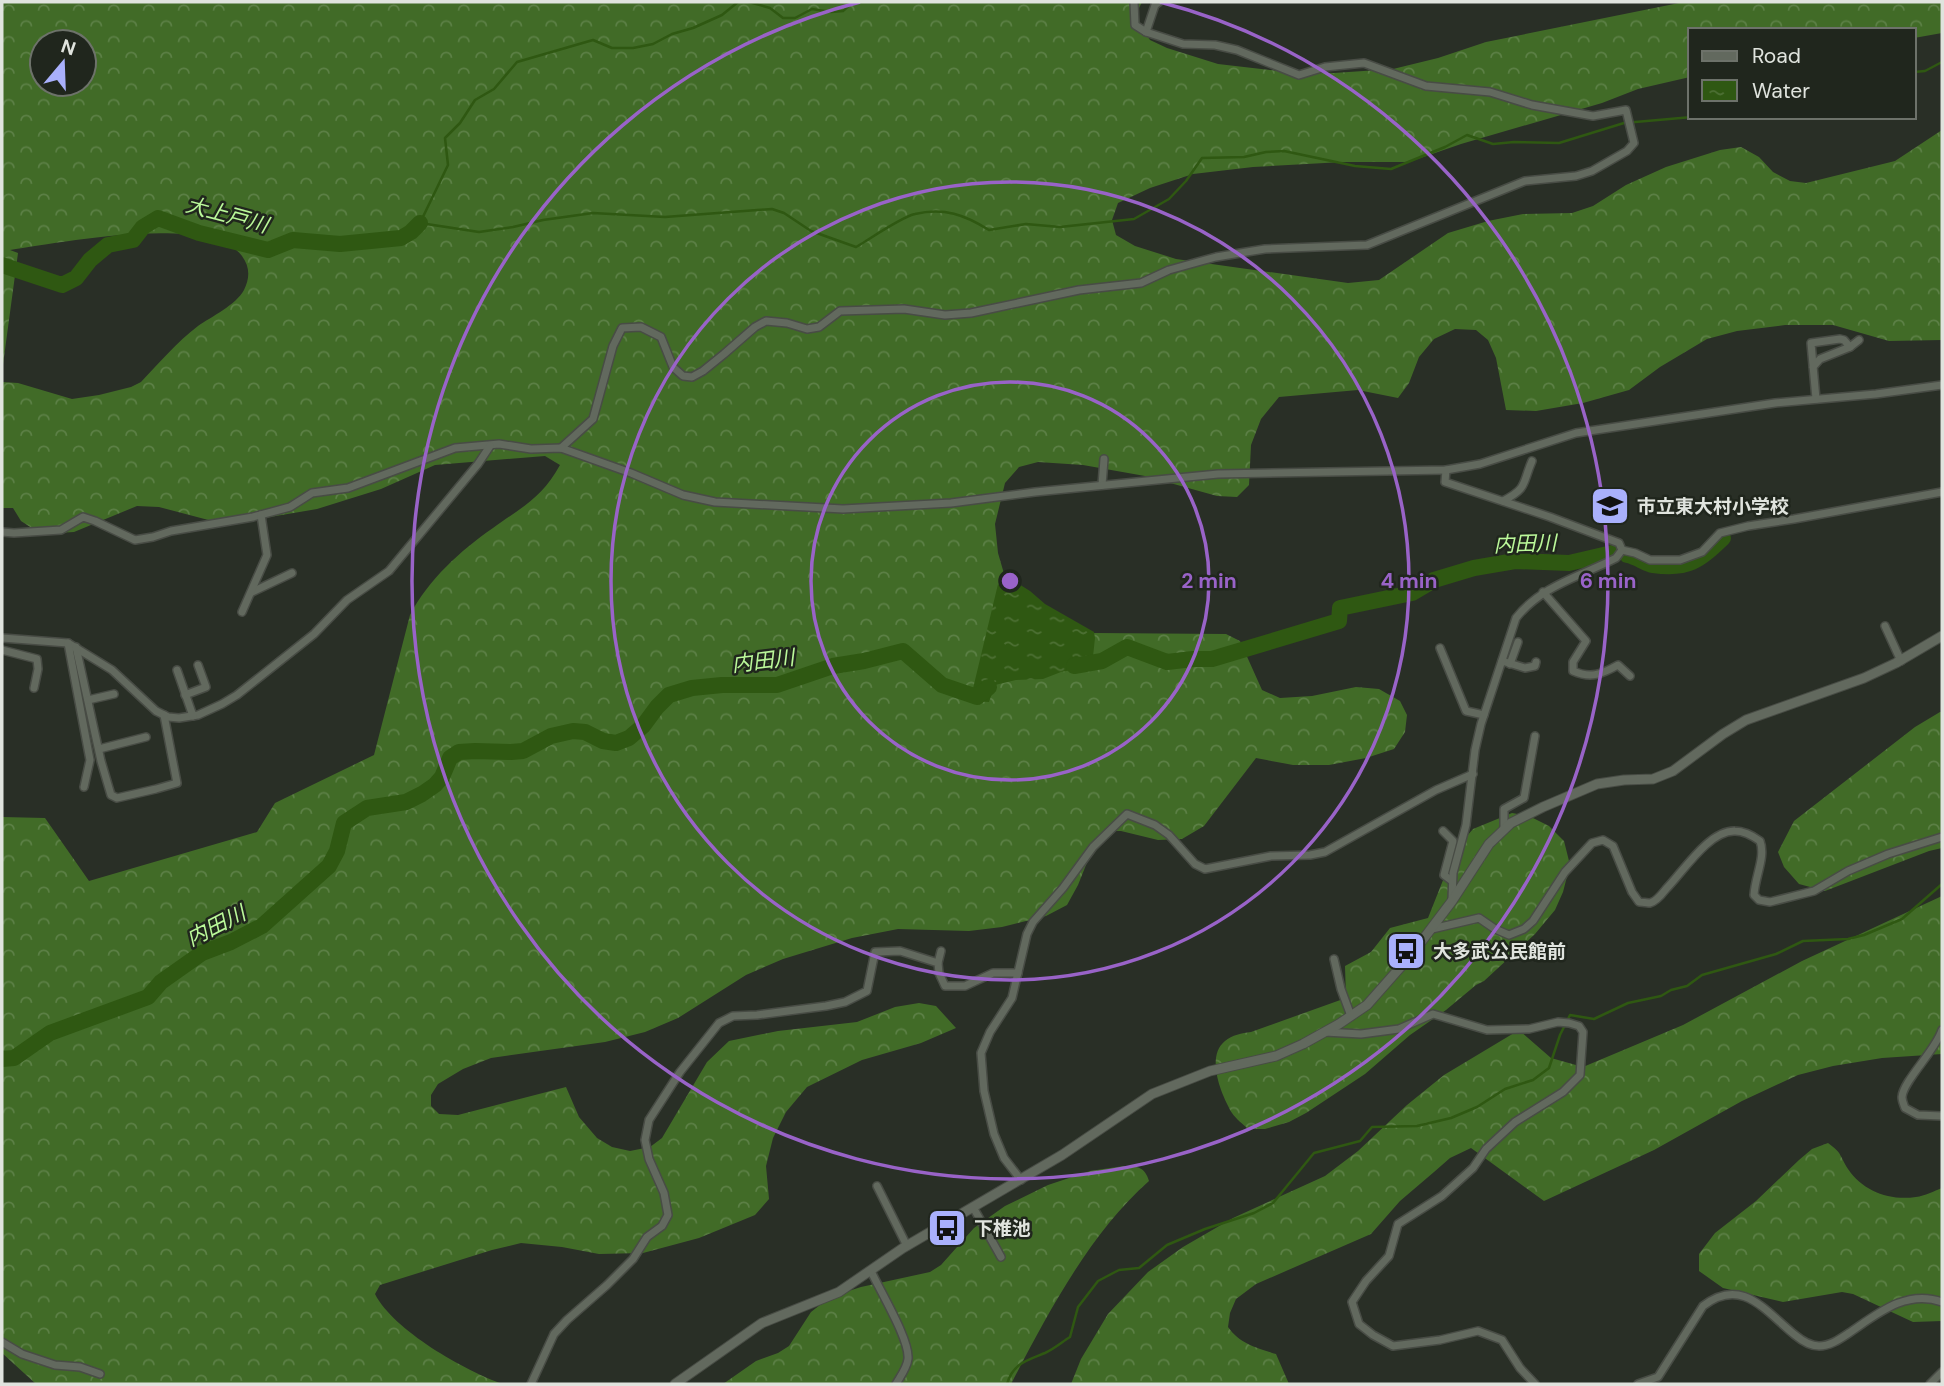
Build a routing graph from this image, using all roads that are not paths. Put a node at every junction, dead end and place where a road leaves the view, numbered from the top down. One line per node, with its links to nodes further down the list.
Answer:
1 (1134, 2): 3 (street)
2 (1159, 2): 3 (street)
3 (1146, 32): 10 (street)
4 (1859, 340): 5 (street)
5 (1850, 347): 6 (street); 6 (street)
6 (1813, 367): 8 (street)
7 (1942, 385): 8 (street)
8 (1816, 399): 13 (street)
9 (489, 446): 10 (street); 17 (street); 43 (street)
10 (561, 448): 14 (street)
11 (1104, 458): 14 (street)
12 (1532, 461): 16 (street)
13 (1446, 470): 14 (street); 16 (street)
14 (1102, 485)
15 (1942, 492): 19 (street)
16 (1503, 501): 19 (street)
17 (261, 515): 18 (street); 21 (street)
18 (2, 532)
19 (1622, 550): 22 (street)
20 (292, 573): 21 (street)
21 (251, 592): 23 (street)
22 (1544, 592): 32 (street); 36 (street)
23 (242, 612)
24 (1885, 626): 31 (street)
25 (1942, 636): 31 (street)
26 (2, 638): 28 (street)
27 (1518, 642): 32 (street)
28 (72, 645): 40 (street); 41 (street); 48 (street)
29 (1440, 648): 42 (street)
30 (2, 650): 37 (street)
31 (1901, 661): 49 (street)
32 (1506, 662): 33 (street); 42 (street)
33 (1536, 662)
34 (198, 665): 39 (street)
35 (177, 670): 39 (street)
36 (1630, 676)
37 (34, 688)
38 (114, 694): 40 (street)
39 (185, 695): 43 (street)
40 (88, 701): 46 (street)
41 (164, 715): 43 (street); 46 (street)
42 (1484, 715): 47 (street)
43 (193, 716)
44 (1535, 736): 49 (street)
45 (146, 737): 46 (street)
46 (99, 749)
47 (1473, 775): 52 (street); 58 (street)
48 (84, 787)
49 (1504, 830): 53 (street)
50 (1443, 831): 52 (street)
51 (1942, 837): 54 (street)
52 (1452, 881): 53 (street)
53 (1452, 901): 54 (street)
54 (1432, 929): 59 (street)
55 (942, 951): 57 (street)
56 (1334, 959): 59 (street)
57 (938, 963): 58 (street); 73 (street)
58 (1018, 973): 63 (street)
59 (1351, 1016): 61 (street)
60 (1942, 1030): 62 (street)
61 (1325, 1032): 63 (street); 76 (street)
62 (1942, 1116)
63 (1021, 1180): 65 (street)
64 (877, 1186): 66 (street)
65 (973, 1207): 66 (street); 67 (street)
66 (907, 1246): 68 (street)
67 (1002, 1257)
68 (871, 1271): 74 (street); 75 (street)
69 (1942, 1302): 77 (street)
70 (2, 1342): 72 (street)
71 (1942, 1373): 78 (street)
72 (100, 1374)
73 (531, 1384)
74 (675, 1384)
75 (896, 1384)
76 (1535, 1384)
77 (1638, 1384)
78 (1930, 1384)

